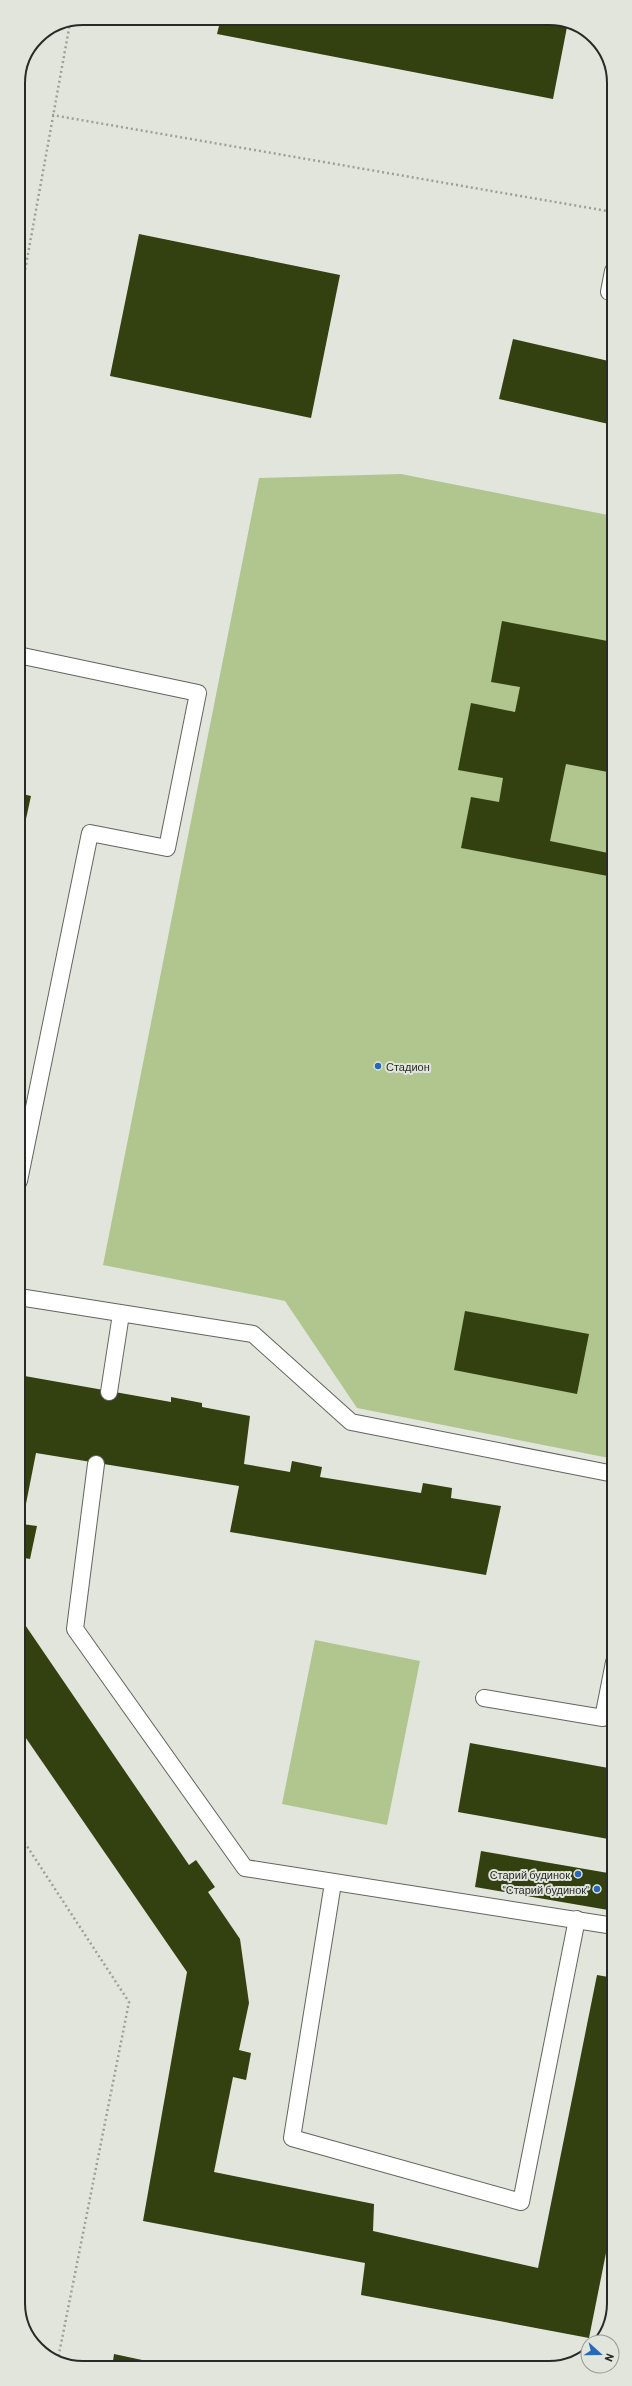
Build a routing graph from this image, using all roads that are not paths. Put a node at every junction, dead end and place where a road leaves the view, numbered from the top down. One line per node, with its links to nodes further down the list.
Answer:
1 (25, 656): 2 (lane)
2 (25, 1152)
3 (25, 1298): 4 (lane)
4 (121, 1314): 5 (lane); 7 (lane)
5 (109, 1392)
6 (96, 1464): 10 (lane)
7 (607, 1473)
8 (484, 1698): 9 (lane)
9 (607, 1698)
10 (333, 1883): 11 (lane); 11 (lane)
11 (577, 1919): 12 (lane)
12 (607, 1925)

